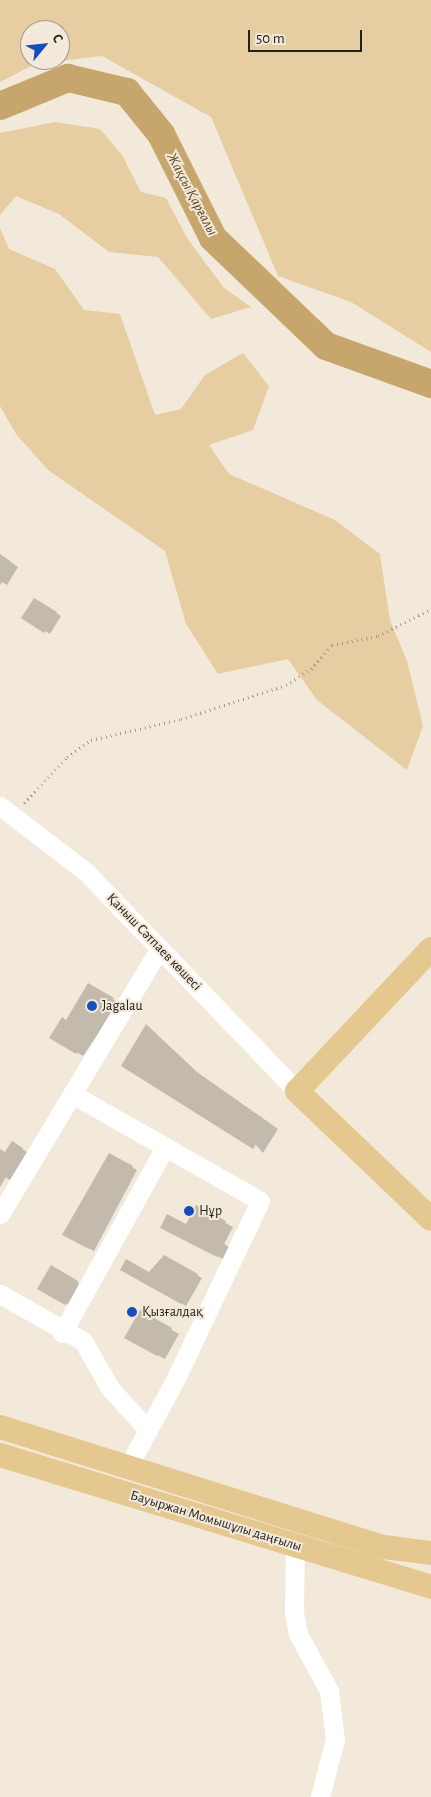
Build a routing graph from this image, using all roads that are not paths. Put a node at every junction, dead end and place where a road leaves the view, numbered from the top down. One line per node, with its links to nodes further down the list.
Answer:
1 (6, 810): 2 (street, Қаныш Сәтпаев көшесі)
2 (160, 948): 4 (street, Қаныш Сәтпаев көшесі); 5 (street)
3 (431, 949): 4 (main road)
4 (297, 1090): 8 (main road)
5 (72, 1094): 6 (street); 7 (street)
6 (165, 1147): 10 (street); 12 (street)
7 (0, 1214)
8 (431, 1219)
9 (0, 1294): 10 (street)
10 (62, 1333): 12 (street)
11 (0, 1427): 14 (main road, Бауыржан Момышұлы даңғылы)
12 (148, 1430): 14 (street)
13 (0, 1455): 15 (main road, Бауыржан Момышұлы даңғылы)
14 (129, 1465): 16 (main road, Бауыржан Момышұлы даңғылы)
15 (295, 1546): 17 (main road, Бауыржан Момышұлы даңғылы); 18 (street)
16 (431, 1553)
17 (431, 1587)
18 (320, 1797)

